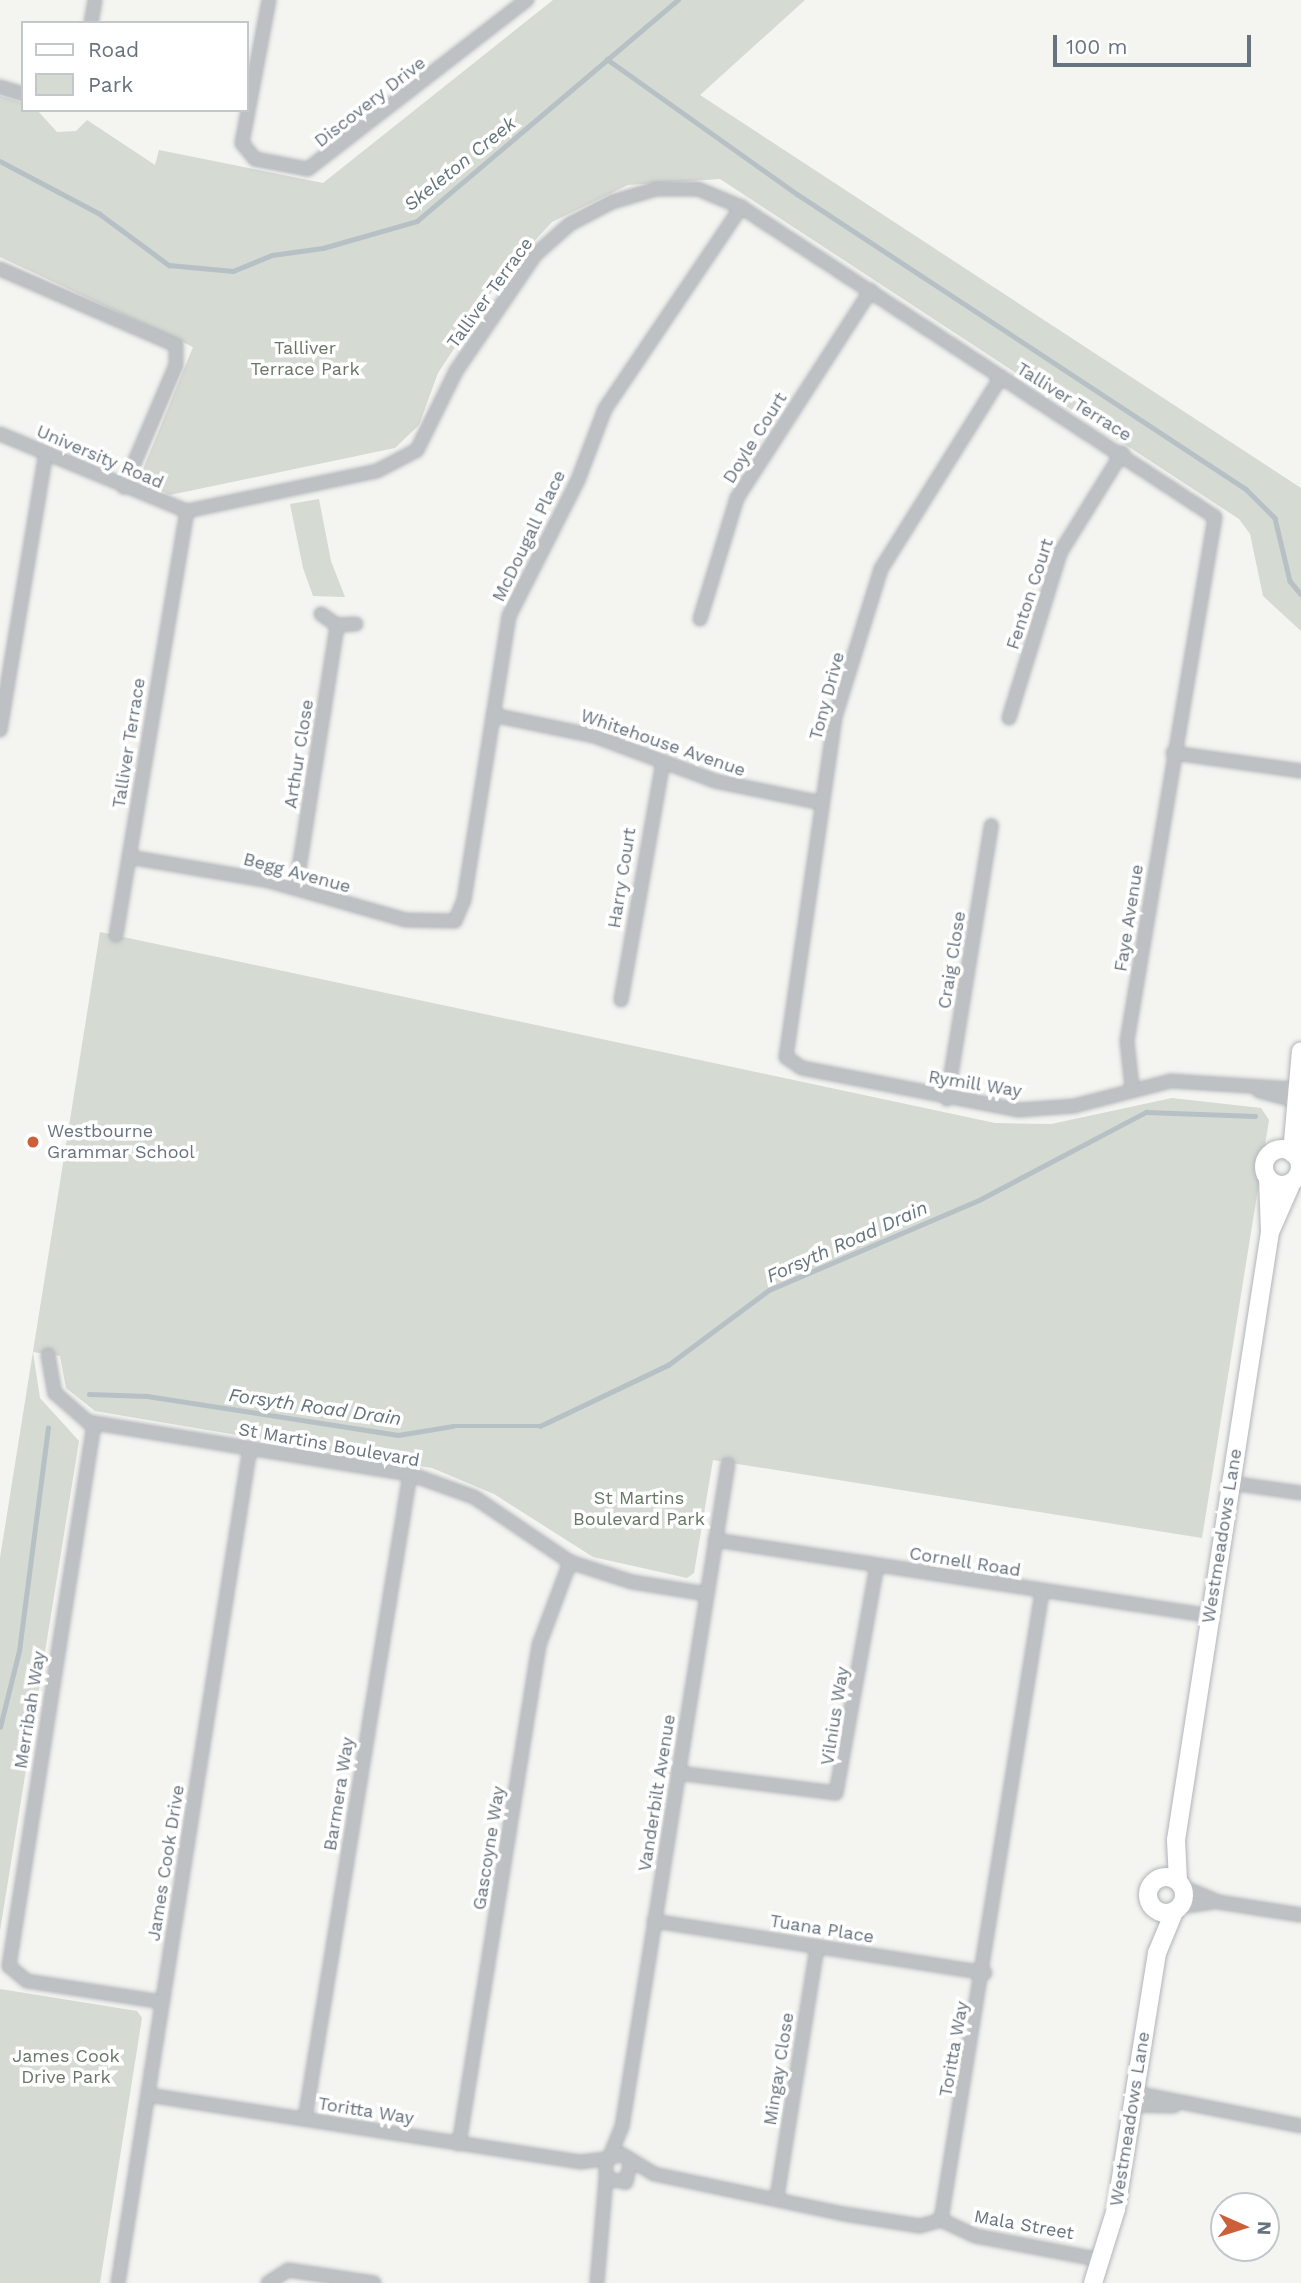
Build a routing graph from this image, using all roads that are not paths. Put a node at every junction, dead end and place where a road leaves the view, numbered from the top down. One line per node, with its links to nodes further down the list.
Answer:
1 (95, 0): 4 (street)
2 (269, 0): 7 (street, Discovery Drive)
3 (527, 0): 8 (street, Discovery Drive)
4 (91, 21)
5 (0, 87): 6 (street)
6 (21, 93)
7 (248, 111)
8 (248, 112)
9 (741, 207): 11 (street, Talliver Terrace); 17 (street, Talliver Terrace); 22 (street, McDougall Place)
10 (0, 269): 16 (street)
11 (871, 290): 12 (street, Talliver Terrace); 19 (street, Doyle Court)
12 (1001, 377): 15 (street, Talliver Terrace); 30 (street, Tony Drive)
13 (0, 434): 14 (street, University Road)
14 (46, 453): 16 (street, University Road); 24 (street)
15 (1122, 453): 23 (street, Fenton Court); 25 (street, Talliver Terrace)
16 (124, 487): 17 (street, University Road)
17 (187, 511): 32 (street, Talliver Terrace)
18 (321, 614): 21 (street)
19 (700, 619)
20 (356, 624): 21 (street)
21 (337, 625): 33 (street, Arthur Close)
22 (493, 715): 26 (street, Whitehouse Avenue); 34 (street, McDougall Place)
23 (1009, 719)
24 (0, 730)
25 (1172, 754): 27 (street); 39 (street, Faye Avenue)
26 (663, 762): 30 (street, Whitehouse Avenue); 36 (street, Harry Court)
27 (1270, 769): 28 (street); 29 (street)
28 (1301, 771)
29 (1301, 778)
30 (822, 803): 38 (street, Tony Drive)
31 (991, 826): 40 (street, Craig Close)
32 (129, 857): 33 (street, Begg Avenue); 35 (street, Talliver Terrace)
33 (296, 888): 34 (street, Begg Avenue)
34 (454, 921)
35 (116, 936)
36 (621, 1000)
37 (1301, 1051): 41 (street)
38 (786, 1057): 40 (street, Rymill Way)
39 (1132, 1087): 40 (street, Rymill Way); 41 (street, Rymill Way)
40 (947, 1100)
41 (1293, 1100): 42 (street); 43 (street)
42 (1297, 1156): 43 (street); 44 (street)
43 (1267, 1169): 44 (street); 45 (street, Westmeadows Lane)
44 (1296, 1179): 45 (street, Westmeadows Lane)
45 (1270, 1232): 51 (street, Westmeadows Lane)
46 (48, 1355): 47 (street, St Martins Boulevard)
47 (94, 1424): 48 (street, St Martins Boulevard); 71 (street, Merribah Way)
48 (250, 1448): 50 (street, St Martins Boulevard); 71 (street, James Cook Drive)
49 (728, 1464): 53 (street, Vanderbilt Avenue)
50 (410, 1474): 54 (street, St Martins Boulevard); 74 (street, Barmera Way)
51 (1230, 1483): 52 (street); 58 (street, Westmeadows Lane)
52 (1301, 1493)
53 (715, 1540): 55 (street, Cornell Road); 57 (street, Vanderbilt Avenue)
54 (570, 1562): 57 (street, St Martins Boulevard); 77 (street, Gascoyne Way)
55 (877, 1566): 56 (street, Cornell Road); 59 (street, Vilnius Way)
56 (1042, 1592): 58 (street, Cornell Road); 70 (street, Toritta Way)
57 (707, 1594): 59 (street, Vanderbilt Avenue)
58 (1209, 1616): 60 (street, Westmeadows Lane)
59 (678, 1773): 67 (street, Vanderbilt Avenue)
60 (1175, 1840): 61 (street, Westmeadows Lane); 62 (street, Westmeadows Lane)
61 (1158, 1878): 62 (street); 64 (street, Westmeadows Lane)
62 (1180, 1884): 63 (street); 65 (street, Westmeadows Lane)
63 (1218, 1902): 65 (street); 66 (street)
64 (1152, 1907): 65 (street); 69 (street, Westmeadows Lane)
65 (1177, 1910): 69 (street, Westmeadows Lane)
66 (1301, 1915)
67 (654, 1921): 68 (street, Tuana Place); 76 (street, Vanderbilt Avenue)
68 (817, 1946): 70 (street, Tuana Place); 84 (street, Mingay Close)
69 (1157, 1953): 73 (street, Westmeadows Lane)
70 (985, 1973): 86 (street, Toritta Way)
71 (162, 2003): 72 (street, James Cook Drive)
72 (148, 2095): 74 (street, Toritta Way); 88 (street, James Cook Drive)
73 (1134, 2099): 75 (street); 87 (street, Westmeadows Lane)
74 (305, 2119): 77 (street, Toritta Way)
75 (1301, 2124)
76 (622, 2127): 78 (street, Vanderbilt Avenue); 79 (street, Vanderbilt Avenue)
77 (459, 2144): 80 (street, Toritta Way)
78 (608, 2157): 79 (street, Toritta Way); 80 (street, Toritta Way); 82 (street, Vanderbilt Avenue)
79 (629, 2158): 81 (street); 83 (street, Vanderbilt Avenue)
80 (580, 2162): 82 (street, Toritta Way)
81 (654, 2174): 83 (street); 84 (street)
82 (605, 2177): 83 (street, Toritta Way); 85 (street)
83 (628, 2181): 85 (street)
84 (777, 2197): 86 (street)
85 (608, 2213): 91 (street)
86 (941, 2220): 87 (street, Mala Street)
87 (1102, 2260): 92 (street, Westmeadows Lane)
88 (118, 2283)
89 (268, 2283): 90 (street)
90 (374, 2283)
91 (597, 2283)
92 (1093, 2283)

